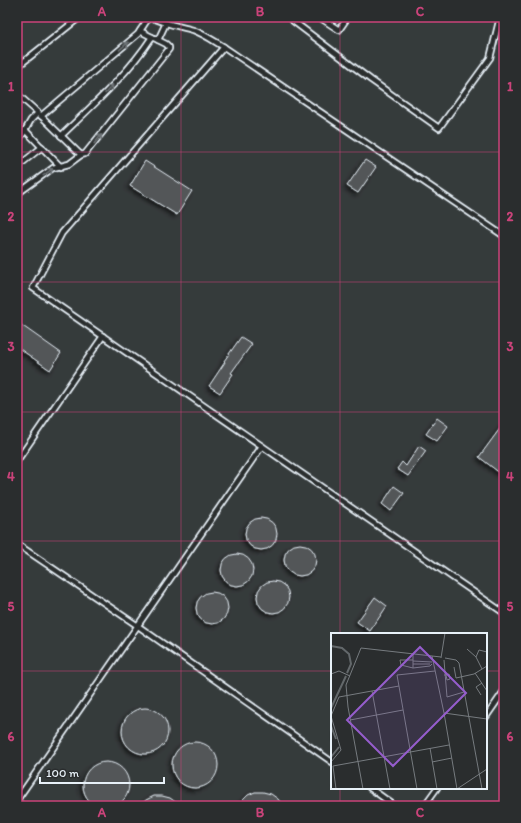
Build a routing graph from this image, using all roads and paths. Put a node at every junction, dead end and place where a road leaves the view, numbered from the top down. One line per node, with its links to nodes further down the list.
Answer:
1 (80, 17): 13 (lane)
2 (150, 17): 8 (lane); 9 (lane)
3 (297, 17): 7 (lane)
4 (319, 17): 5 (lane)
5 (348, 17)
6 (500, 17): 7 (lane)
7 (292, 19)
8 (166, 23): 11 (lane); 12 (lane)
9 (140, 31): 10 (lane); 15 (lane, one-way to 9)
10 (152, 37): 11 (lane); 17 (lane, one-way to 10)
11 (158, 40): 20 (lane, one-way to 11)
12 (224, 47): 24 (lane); 25 (lane)
13 (17, 67)
14 (17, 94): 15 (lane)
15 (38, 113): 16 (lane); 17 (lane)
16 (25, 130): 18 (lane); 19 (lane)
17 (61, 136): 20 (lane)
18 (17, 140)
19 (42, 147): 21 (lane); 22 (lane)
20 (81, 155): 22 (lane)
21 (17, 167)
22 (61, 167): 23 (lane, one-way to 22)
23 (17, 194)
24 (504, 236)
25 (103, 336): 26 (lane); 27 (lane)
26 (262, 446): 29 (lane); 30 (lane)
27 (17, 461)
28 (17, 544): 30 (lane)
29 (504, 613)
30 (138, 626): 33 (lane); 36 (lane)
31 (504, 690): 32 (lane)
32 (487, 716)
33 (331, 761)
34 (371, 789): 38 (lane)
35 (436, 789): 39 (lane)
36 (17, 801): 37 (lane)
37 (23, 806)
38 (396, 806)
39 (424, 806)

